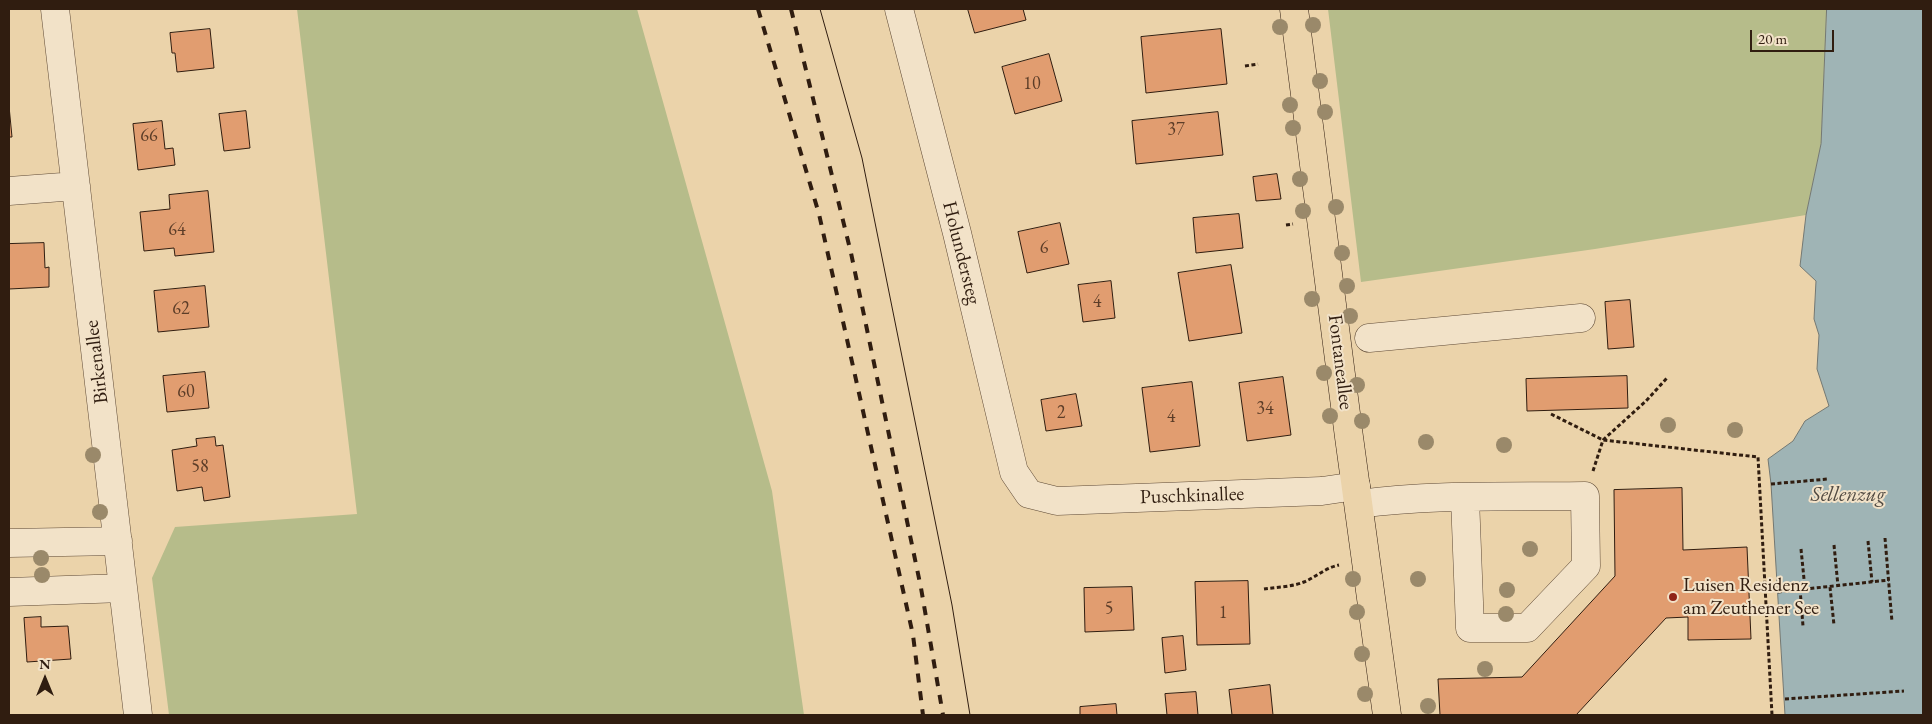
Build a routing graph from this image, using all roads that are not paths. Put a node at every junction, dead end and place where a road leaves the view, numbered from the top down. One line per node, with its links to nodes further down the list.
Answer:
1 (54, 9): 4 (street, Birkenallee)
2 (899, 9): 8 (street, Holundersteg)
3 (1294, 9): 9 (main road, Fontaneallee)
4 (76, 186): 5 (street); 11 (street, Birkenallee)
5 (9, 190)
6 (1581, 318): 7 (street)
7 (1370, 338)
8 (1028, 494): 9 (street, Puschkinallee)
9 (1357, 495): 10 (street, Puschkinallee); 16 (main road, Fontaneallee)
10 (1465, 498): 10 (street, Puschkinallee)
11 (118, 541): 12 (street); 13 (street, Birkenallee)
12 (9, 542)
13 (123, 588): 14 (street); 15 (street, Birkenallee)
14 (9, 592)
15 (138, 715)
16 (1388, 715)

